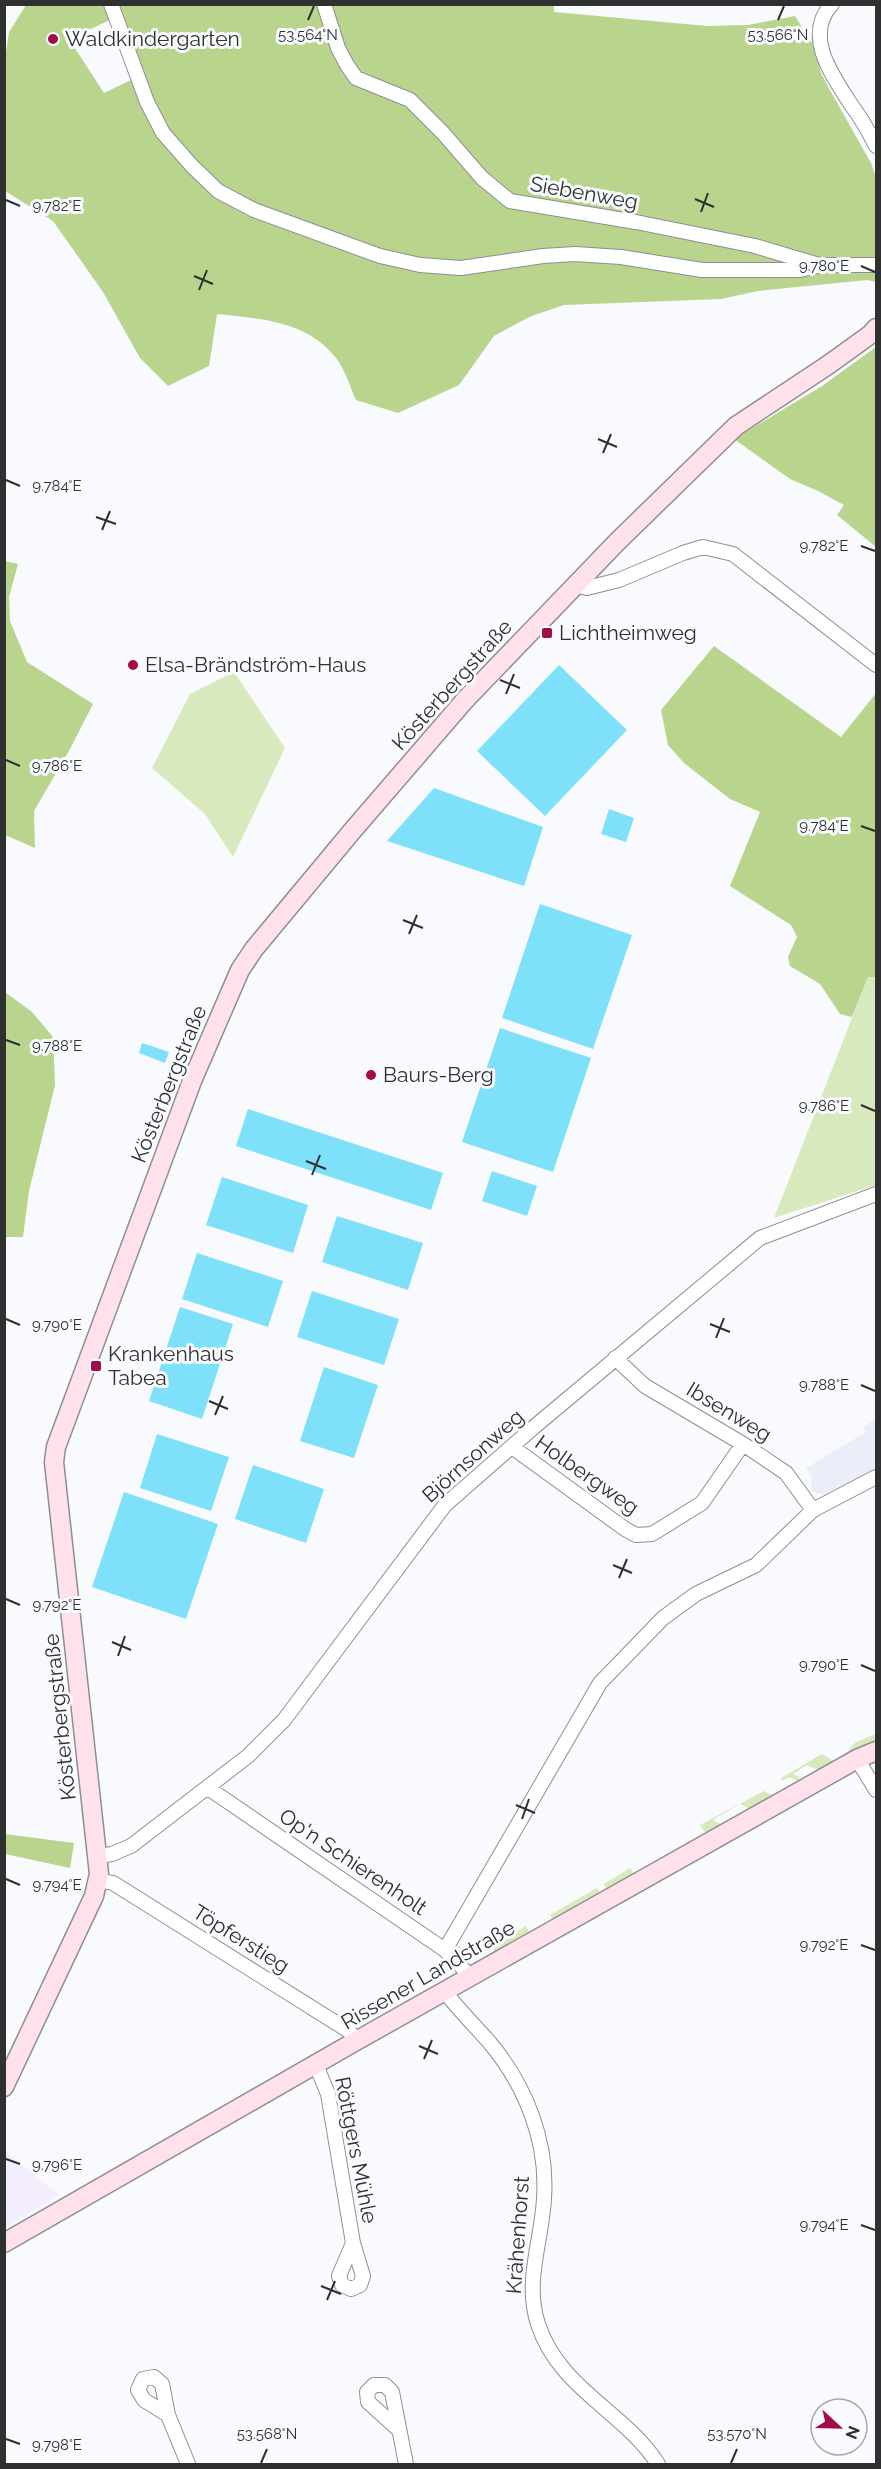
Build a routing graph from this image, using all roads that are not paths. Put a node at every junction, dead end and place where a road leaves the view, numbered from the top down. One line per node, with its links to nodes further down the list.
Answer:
1 (111, 4): 5 (street)
2 (324, 4): 5 (street, Siebenweg)
3 (832, 4): 4 (street)
4 (876, 146)
5 (821, 265): 6 (street)
6 (876, 265)
7 (876, 328): 8 (street, Kösterbergstraße)
8 (576, 585): 9 (street); 20 (street, Kösterbergstraße)
9 (876, 665)
10 (876, 1194): 11 (street, Björnsonweg)
11 (615, 1359): 12 (street, Ibsenweg); 13 (street, Björnsonweg)
12 (743, 1444): 13 (street, Holbergweg); 15 (street, Ibsenweg)
13 (512, 1447): 18 (street, Björnsonweg)
14 (876, 1477): 15 (street)
15 (813, 1510): 22 (street)
16 (876, 1751): 17 (street, Rissener Landstraße)
17 (857, 1759): 19 (street); 23 (street, Rissener Landstraße)
18 (208, 1788): 20 (street, Björnsonweg); 22 (street, Op'n Schierenholt)
19 (876, 1790)
20 (98, 1856): 21 (street, Kösterbergstraße)
21 (98, 1880): 25 (street, Töpferstieg); 27 (street, Kösterbergstraße)
22 (445, 1950): 23 (street, Op'n Schierenholt)
23 (469, 1977): 24 (street, Rissener Landstraße)
24 (445, 1992): 25 (street, Rissener Landstraße); 34 (street, Krähenhorst)
25 (356, 2041): 26 (street, Rissener Landstraße)
26 (316, 2065): 28 (street, Rissener Landstraße); 29 (street, Röttgers Mühle)
27 (4, 2086)
28 (4, 2243)
29 (353, 2243)
30 (168, 2415): 32 (street)
31 (398, 2429): 33 (street)
32 (188, 2464)
33 (406, 2464)
34 (658, 2464)

